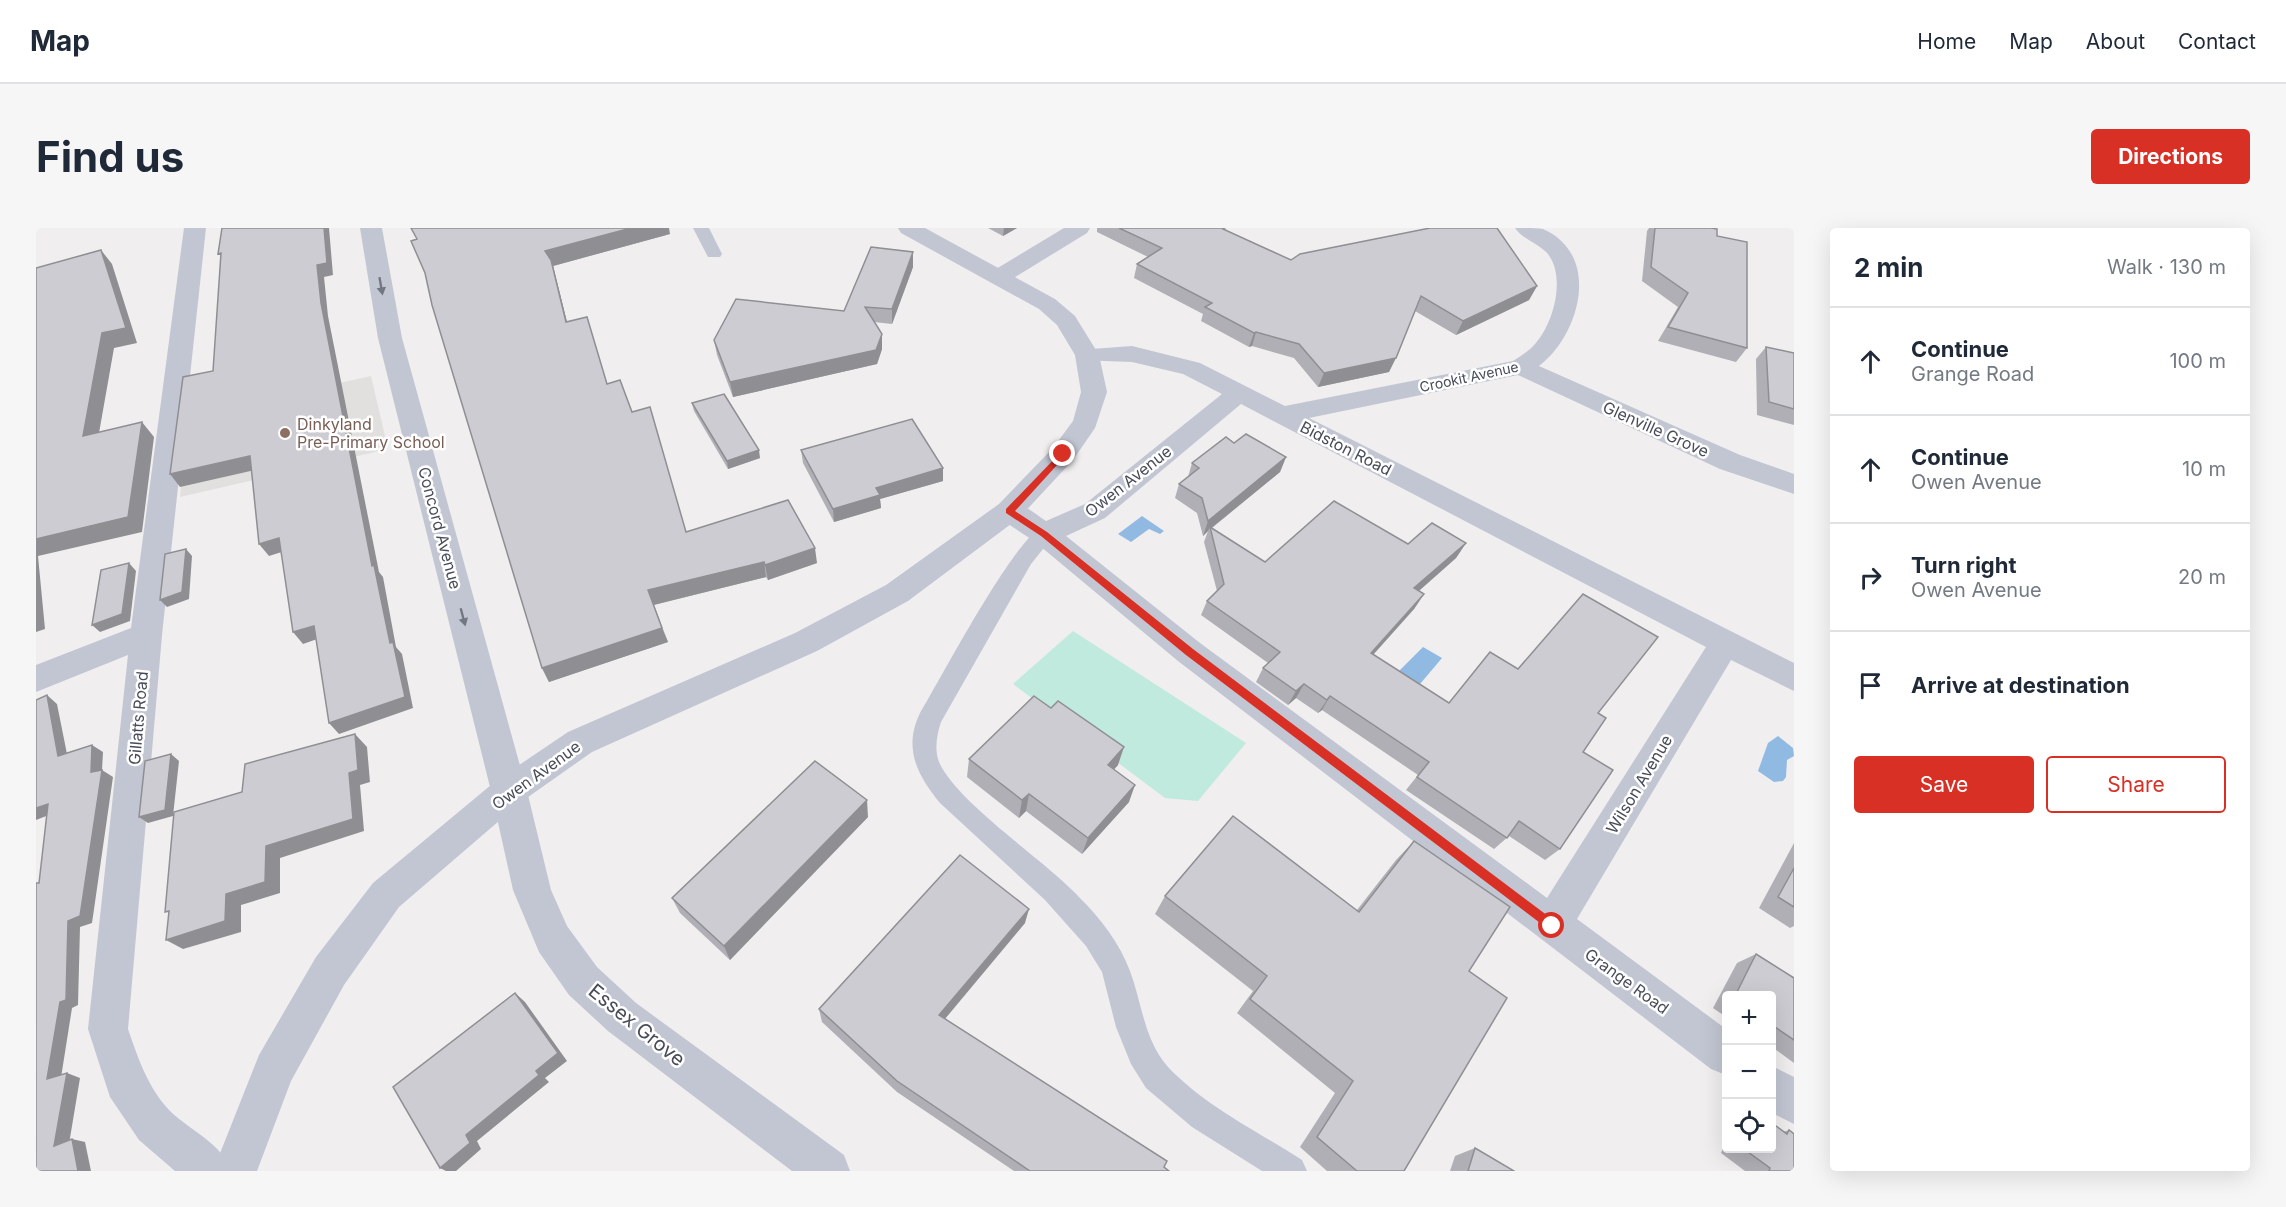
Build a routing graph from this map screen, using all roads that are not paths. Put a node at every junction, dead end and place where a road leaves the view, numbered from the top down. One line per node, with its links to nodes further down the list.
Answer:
1 (195, 228): 16 (street, Gillatts Road)
2 (371, 228): 20 (street, Concord Avenue, one-way to 20)
3 (701, 228): 7 (lane)
4 (909, 228): 8 (street)
5 (1079, 228): 8 (street)
6 (1526, 228): 10 (street, Crookit Avenue)
7 (714, 254)
8 (999, 277): 9 (street)
9 (1087, 355): 11 (street, Bidston Road); 14 (street, Owen Avenue)
10 (1521, 367): 12 (street, Crookit Avenue); 13 (street, Glenville Grove)
11 (1239, 393): 12 (street, Bidston Road); 15 (street, Owen Avenue)
12 (1281, 415): 17 (street, Bidston Road)
13 (1794, 484)
14 (1009, 511): 15 (street); 20 (street, Owen Avenue)
15 (1044, 534): 21 (street, Grange Road); 28 (lane)
16 (146, 635): 19 (street); 25 (street, Gillatts Road)
17 (1725, 643): 18 (street, Bidston Road); 21 (street, Wilson Avenue)
18 (1794, 678)
19 (36, 679)
20 (509, 791): 26 (street, Owen Avenue); 27 (street, Essex Grove)
21 (1552, 926): 22 (street, Grange Road)
22 (1722, 1051)
23 (1776, 1090): 24 (street)
24 (1794, 1103)
25 (210, 1171)
26 (235, 1171)
27 (828, 1171)
28 (1291, 1171)

